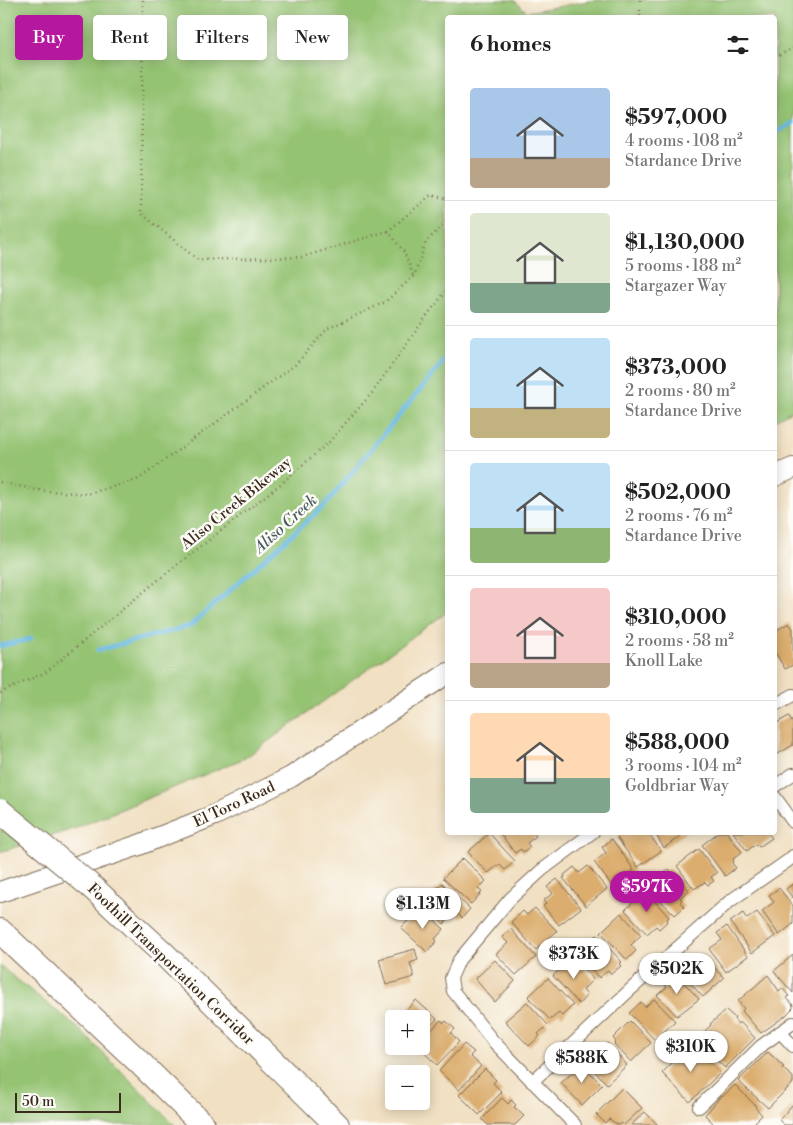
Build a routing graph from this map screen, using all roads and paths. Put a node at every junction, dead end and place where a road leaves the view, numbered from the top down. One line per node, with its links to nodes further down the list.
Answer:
1 (143, 0): 8 (path)
2 (640, 0): 3 (path)
3 (640, 15)
4 (793, 48): 5 (path)
5 (777, 57)
6 (445, 198): 8 (path)
7 (445, 223): 9 (path)
8 (388, 232): 9 (path)
9 (414, 276): 13 (path)
10 (445, 293): 15 (path, Aliso Creek Bikeway)
11 (793, 468): 12 (main road)
12 (777, 475)
13 (0, 482)
14 (445, 675): 25 (main road, El Toro Road)
15 (0, 693)
16 (793, 695): 17 (street)
17 (777, 705)
18 (793, 774): 19 (street)
19 (777, 785)
20 (777, 799): 22 (street)
21 (0, 811): 33 (highway, Foothill Transportation Corridor, bridge)
22 (793, 822)
23 (590, 835): 30 (street)
24 (793, 856): 30 (street)
25 (0, 892)
26 (0, 931): 32 (highway)
27 (793, 1022): 28 (street)
28 (780, 1032): 29 (street); 31 (street)
29 (793, 1046)
30 (532, 1082): 34 (street)
31 (699, 1107)
32 (202, 1125)
33 (337, 1125)
34 (575, 1125)

